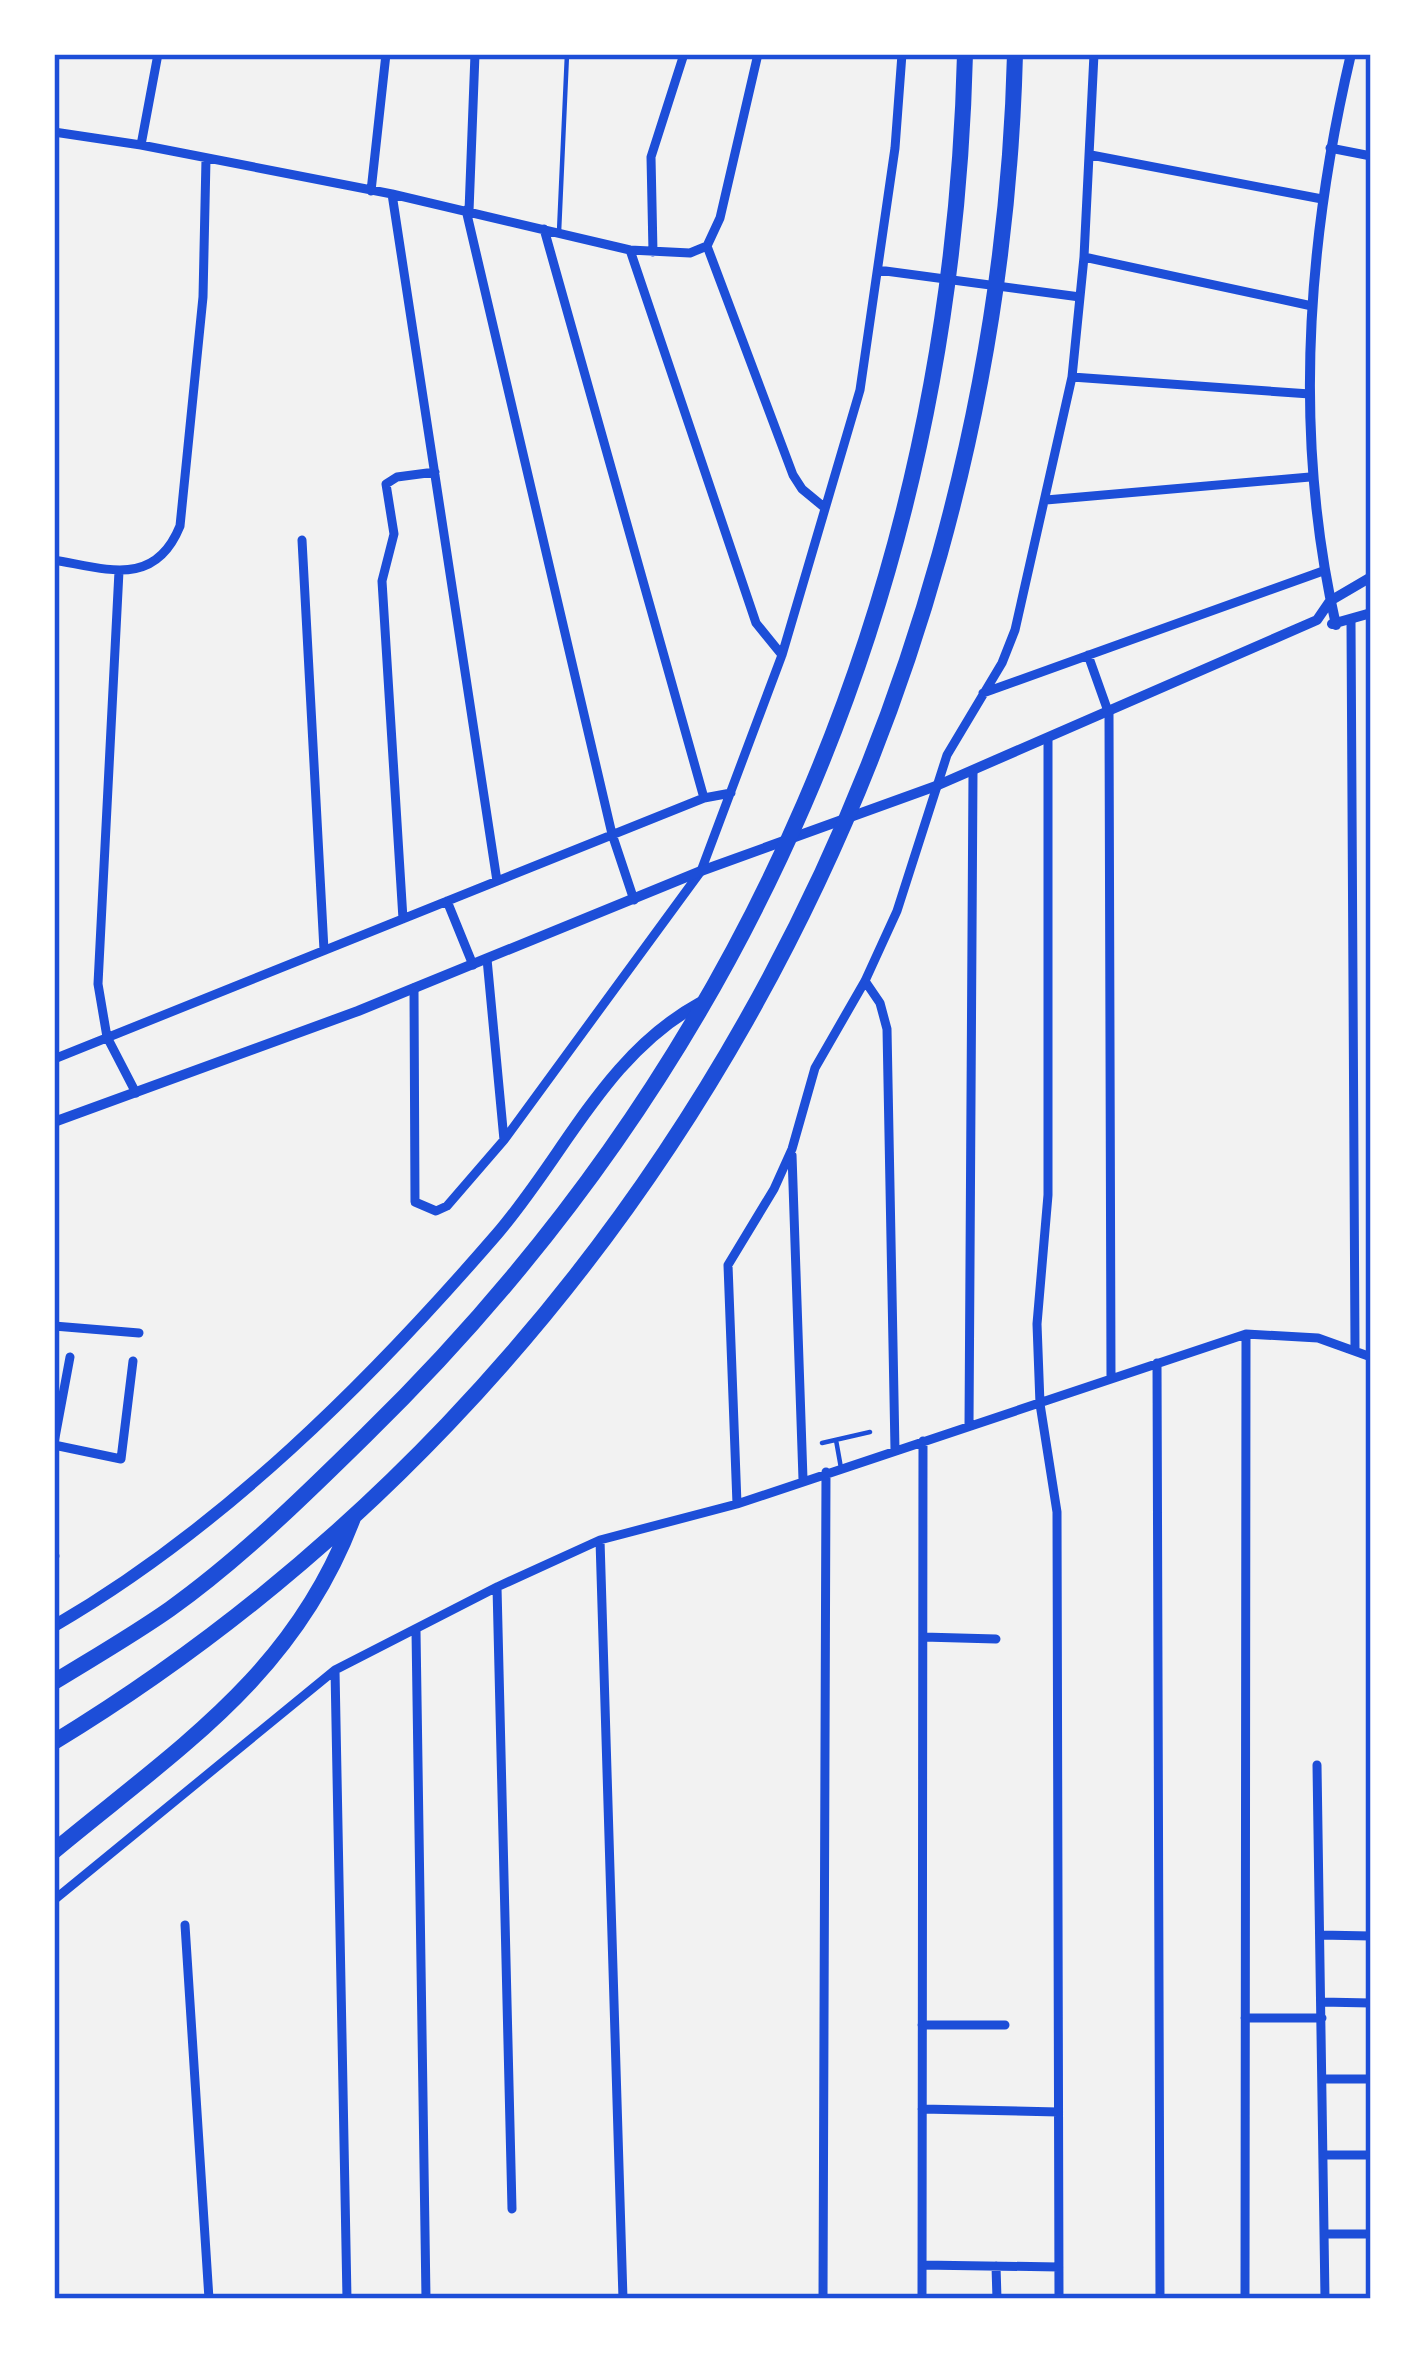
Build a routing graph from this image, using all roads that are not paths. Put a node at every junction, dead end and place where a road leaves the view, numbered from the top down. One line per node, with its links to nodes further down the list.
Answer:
1 (158, 54): 13 (street)
2 (386, 54): 18 (street)
3 (475, 54): 21 (street)
4 (567, 54): 23 (lane)
5 (684, 54): 26 (street)
6 (758, 54): 24 (street)
7 (902, 54): 28 (street)
8 (965, 54): 67 (highway)
9 (1015, 54): 95 (highway)
10 (1094, 54): 15 (street)
11 (1351, 54): 14 (street)
12 (54, 132): 13 (street)
13 (141, 145): 17 (street)
14 (1330, 148): 16 (street); 20 (street)
15 (1091, 155): 20 (street); 27 (street)
16 (1371, 156)
17 (206, 159): 18 (street); 40 (street)
18 (371, 191): 19 (street)
19 (392, 194): 21 (street); 33 (street)
20 (1322, 199): 30 (street)
21 (468, 211): 22 (street); 56 (street)
22 (544, 230): 23 (street); 55 (street)
23 (560, 232): 25 (street)
24 (707, 246): 26 (street); 36 (street)
25 (630, 250): 26 (street); 47 (street)
26 (652, 252)
27 (1084, 257): 29 (street); 30 (street)
28 (878, 270): 29 (street); 36 (street)
29 (1080, 297): 31 (street)
30 (1312, 306): 32 (street)
31 (1072, 377): 32 (street); 35 (street)
32 (1310, 394): 34 (street)
33 (435, 472): 58 (street); 61 (street)
34 (1310, 477): 35 (street); 39 (street)
35 (1046, 500): 49 (street)
36 (825, 508): 47 (street)
37 (302, 540): 62 (street)
38 (54, 560): 40 (street)
39 (1322, 571): 42 (street); 48 (street)
40 (119, 572): 68 (street)
41 (1371, 577): 42 (street)
42 (1330, 601): 44 (street); 46 (street)
43 (1371, 614): 45 (street)
44 (1317, 620): 46 (street); 50 (street)
45 (1351, 622): 46 (street); 77 (street)
46 (1336, 625)
47 (782, 655): 54 (street)
48 (1088, 656): 49 (street); 50 (street)
49 (982, 693): 53 (street)
50 (1109, 714): 51 (street); 82 (street)
51 (1048, 741): 52 (street); 83 (street)
52 (974, 772): 53 (street); 84 (street)
53 (937, 786): 57 (street); 65 (street)
54 (731, 793): 55 (street); 57 (street)
55 (704, 798): 56 (street)
56 (612, 834): 58 (street); 59 (street)
57 (701, 871): 59 (street); 72 (street)
58 (496, 881): 60 (street)
59 (634, 900): 63 (street)
60 (447, 901): 61 (street); 64 (street)
61 (403, 919): 62 (street)
62 (324, 950): 68 (street)
63 (487, 959): 64 (street); 72 (street)
64 (473, 964): 66 (street)
65 (865, 981): 73 (street); 90 (street)
66 (414, 988): 70 (street); 72 (street)
67 (706, 999): 98 (main road); 103 (highway)
68 (107, 1037): 69 (street); 70 (street)
69 (54, 1058)
70 (136, 1093): 71 (street)
71 (54, 1122)
72 (504, 1140)
73 (792, 1149): 93 (street); 94 (street)
74 (54, 1326): 75 (street)
75 (139, 1333)
76 (1246, 1334): 77 (street); 81 (street); 114 (street)
77 (1355, 1348): 78 (street)
78 (1371, 1357)
79 (70, 1358): 89 (street)
80 (133, 1361): 89 (street)
81 (1157, 1364): 82 (street); 138 (street)
82 (1111, 1378): 83 (street)
83 (1040, 1404): 84 (street); 121 (street)
84 (969, 1426): 87 (street)
85 (870, 1432): 86 (lane)
86 (836, 1440): 88 (lane); 91 (lane)
87 (923, 1441): 90 (street); 100 (street)
88 (822, 1443)
89 (54, 1444)
90 (896, 1450): 91 (street)
91 (841, 1468): 92 (street)
92 (826, 1472): 93 (street); 134 (street)
93 (803, 1479): 94 (street)
94 (737, 1504): 96 (street)
95 (355, 1515): 104 (highway); 107 (highway)
96 (600, 1540): 97 (street); 133 (street)
97 (497, 1587): 99 (street); 124 (street)
98 (54, 1625)
99 (416, 1631): 102 (street); 132 (street)
100 (923, 1637): 101 (street); 116 (street)
101 (997, 1639)
102 (334, 1670): 108 (street); 131 (street)
103 (54, 1682)
104 (60, 1738): 105 (highway)
105 (54, 1755)
106 (1317, 1765): 110 (street)
107 (54, 1851)
108 (54, 1900)
109 (185, 1925): 130 (street)
110 (1320, 1935): 111 (street); 112 (street)
111 (1371, 1936)
112 (1322, 2002): 113 (street); 115 (street)
113 (1371, 2003)
114 (1246, 2018): 115 (street); 139 (street)
115 (1322, 2018): 118 (street)
116 (922, 2025): 117 (street); 120 (street)
117 (1005, 2025)
118 (1323, 2079): 119 (street); 122 (street)
119 (1371, 2079)
120 (922, 2109): 121 (street); 127 (street)
121 (1058, 2112): 129 (street)
122 (1324, 2155): 123 (street); 125 (street)
123 (1371, 2155)
124 (512, 2209)
125 (1325, 2234): 126 (street); 140 (street)
126 (1371, 2234)
127 (922, 2265): 128 (street); 135 (street)
128 (997, 2266): 129 (street); 136 (street)
129 (1059, 2267): 137 (street)
130 (209, 2299)
131 (347, 2299)
132 (426, 2299)
133 (623, 2299)
134 (823, 2299)
135 (922, 2299)
136 (997, 2299)
137 (1059, 2299)
138 (1160, 2299)
139 (1245, 2299)
140 (1324, 2299)

